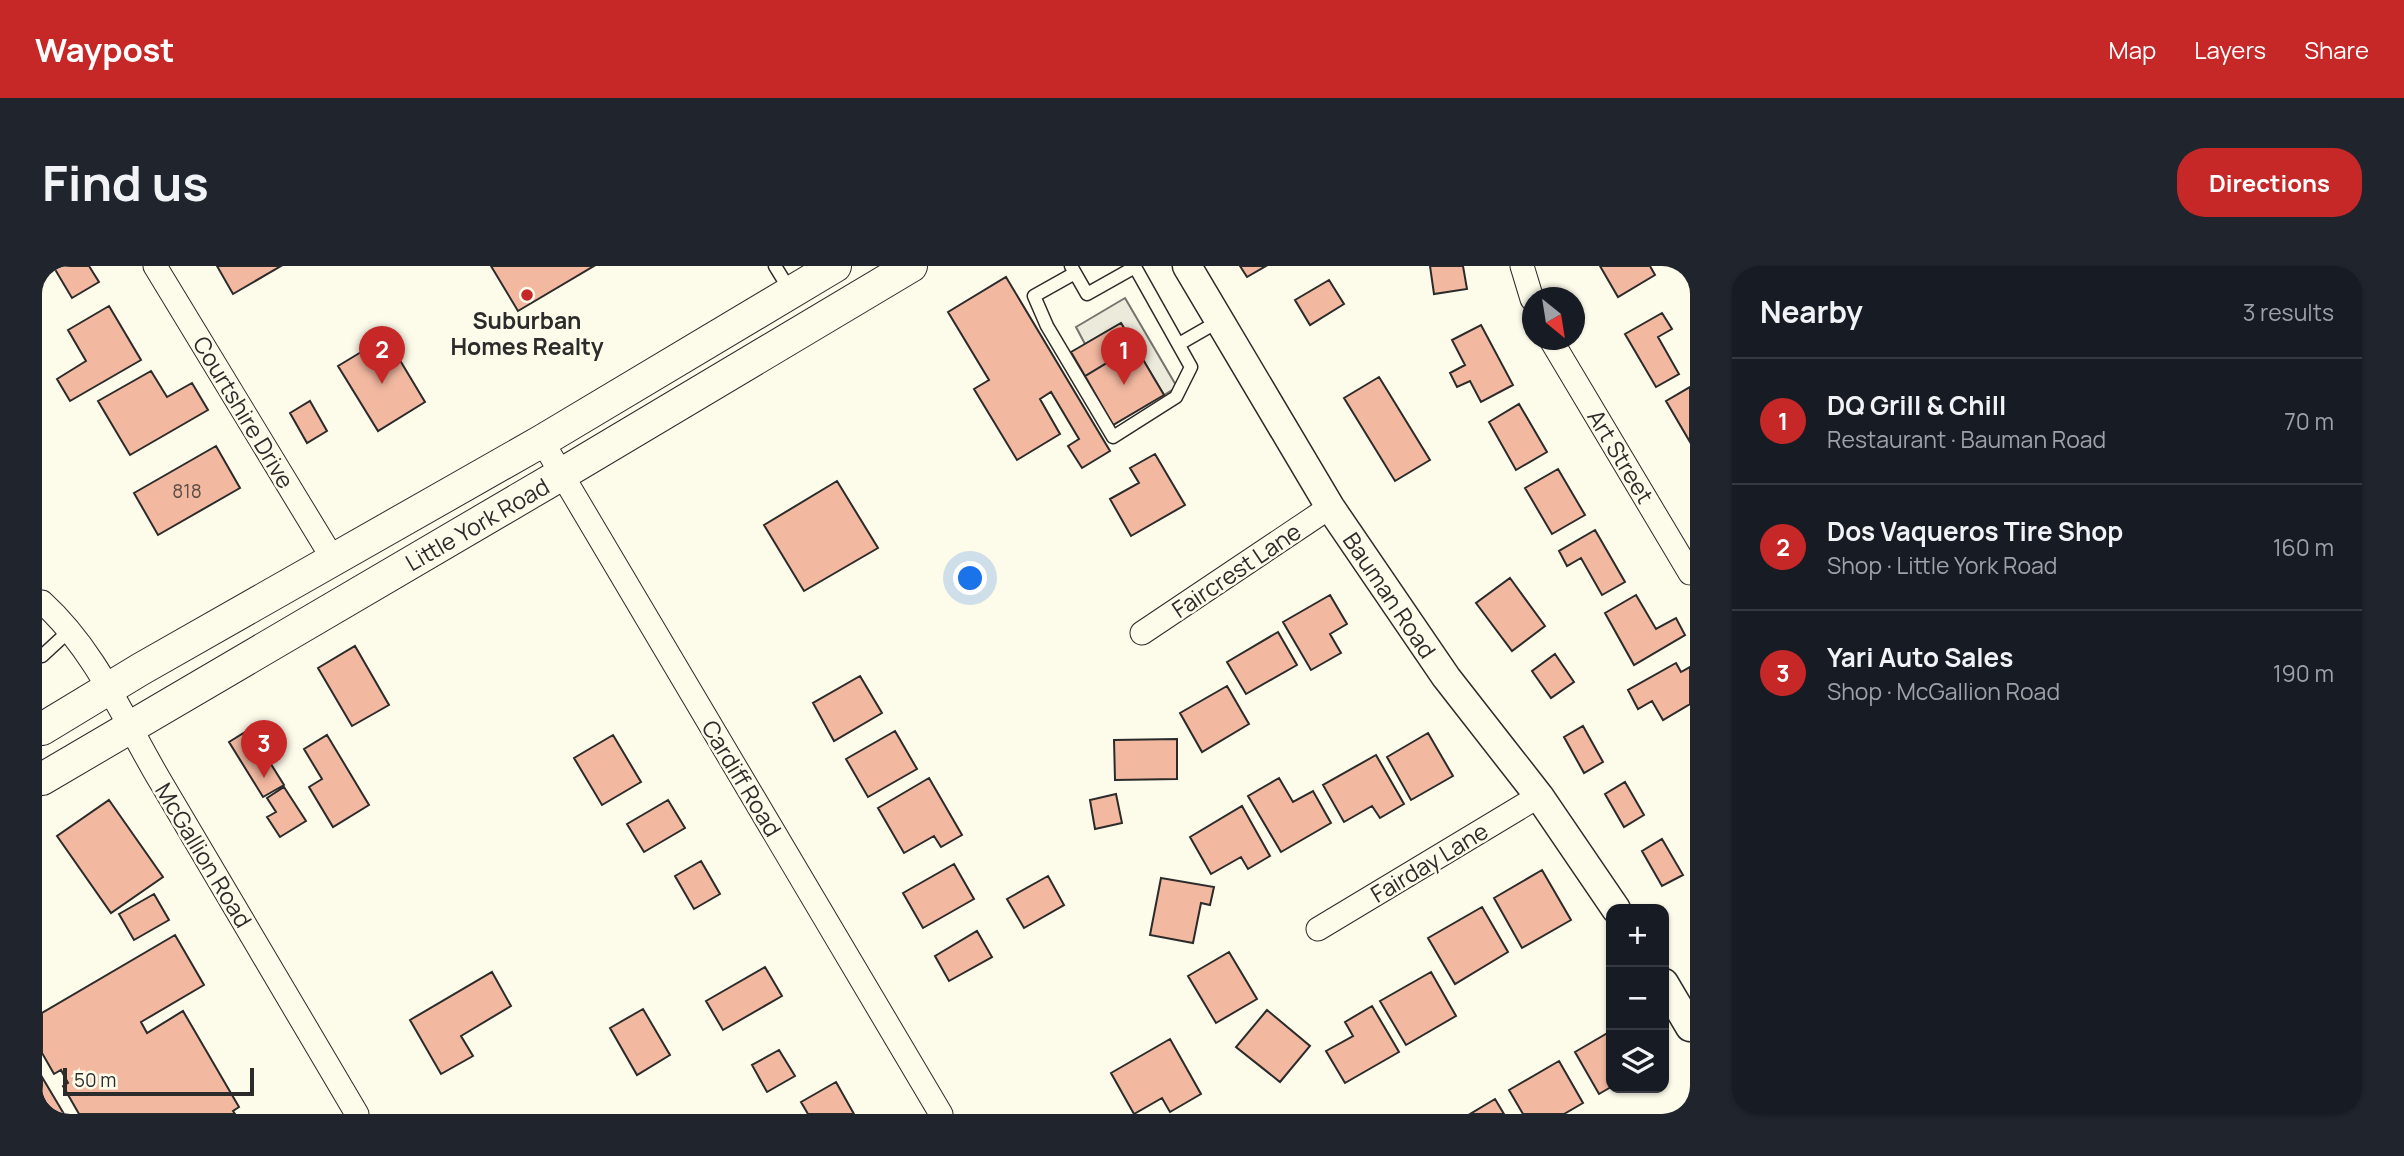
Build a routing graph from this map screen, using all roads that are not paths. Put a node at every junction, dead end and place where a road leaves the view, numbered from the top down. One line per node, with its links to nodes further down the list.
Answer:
1 (155, 266): 15 (street, Courtshire Drive)
2 (835, 266): 7 (main road, Little York Road)
3 (911, 266): 13 (main road, Little York Road)
4 (1187, 266): 9 (street, Bauman Road)
5 (1522, 266): 8 (street)
6 (1073, 269): 10 (lane); 10 (lane)
7 (783, 279): 12 (main road, Little York Road)
8 (1528, 287)
9 (1219, 321): 10 (lane); 14 (street, Bauman Road)
10 (1179, 344)
11 (1557, 350): 16 (street, Art Street)
12 (542, 441): 13 (street, Cardiff Road); 15 (main road, Little York Road)
13 (562, 474): 22 (main road, Little York Road); 31 (street, Cardiff Road)
14 (1330, 507): 19 (street, Faircrest Lane); 25 (street, Bauman Road)
15 (333, 559): 21 (main road, Little York Road)
16 (1690, 573)
17 (42, 602): 18 (street, McGallion Road)
18 (69, 631): 20 (lane); 21 (street, McGallion Road)
19 (1142, 633)
20 (42, 656)
21 (109, 688): 22 (street, McGallion Road); 23 (main road, Little York Road)
22 (130, 727): 24 (main road, Little York Road); 30 (street, McGallion Road)
23 (42, 729)
24 (42, 779)
25 (1539, 796): 26 (street, Bauman Road); 27 (street, Fairday Lane)
26 (1613, 904)
27 (1318, 929)
28 (1669, 992): 29 (street)
29 (1690, 1027)
30 (357, 1114)
31 (941, 1114)

